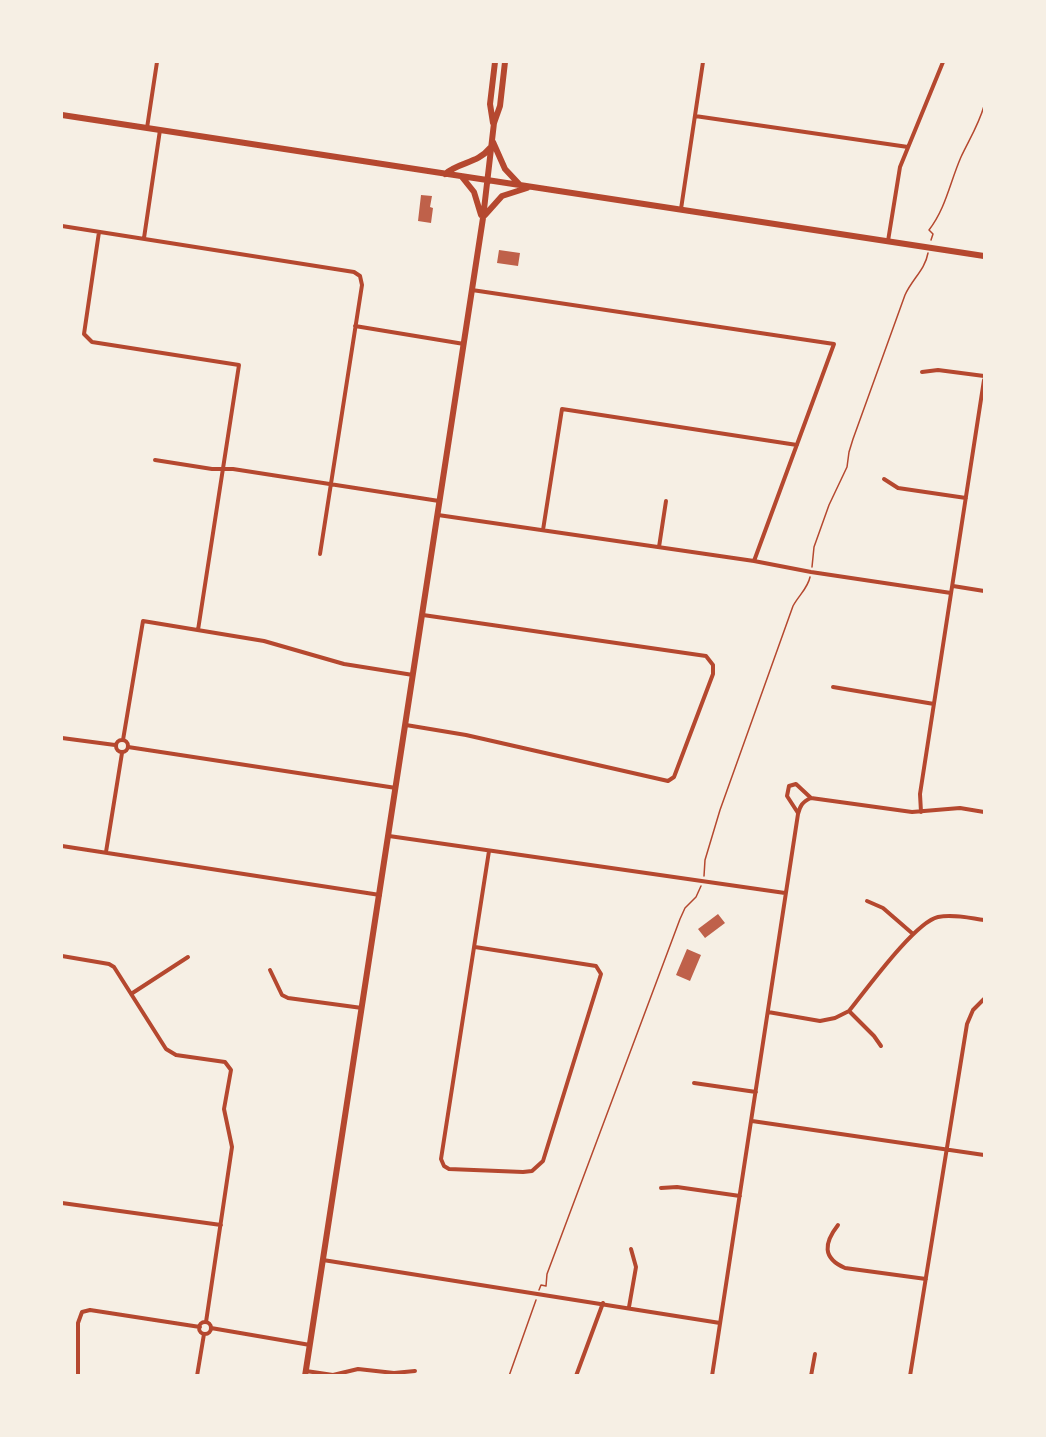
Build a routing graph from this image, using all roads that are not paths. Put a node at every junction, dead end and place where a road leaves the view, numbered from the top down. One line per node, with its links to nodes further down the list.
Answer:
1 (157, 62): 9 (street)
2 (495, 62): 8 (main road)
3 (505, 62): 8 (main road)
4 (703, 62): 7 (street)
5 (943, 62): 13 (street)
6 (62, 115): 9 (main road)
7 (695, 116): 13 (street); 19 (street)
8 (494, 123): 11 (main road)
9 (147, 128): 10 (main road)
10 (160, 130): 14 (main road); 23 (street)
11 (492, 138): 12 (main road); 17 (main road)
12 (492, 146): 14 (main road); 16 (main road)
13 (908, 147): 24 (street)
14 (446, 174): 15 (main road)
15 (462, 177): 16 (main road); 20 (main road)
16 (488, 180): 17 (main road); 20 (main road)
17 (520, 185): 18 (main road)
18 (531, 188): 19 (main road); 20 (main road)
19 (681, 210): 24 (main road)
20 (482, 221): 26 (main road)
21 (62, 226): 22 (street)
22 (99, 232): 23 (street); 33 (street)
23 (144, 238): 27 (street)
24 (888, 241): 25 (main road)
25 (984, 254)
26 (472, 290): 28 (main road); 31 (street)
27 (355, 326): 28 (street); 35 (street)
28 (464, 344): 37 (main road)
29 (922, 372): 30 (street)
30 (984, 378): 36 (street)
31 (797, 445): 40 (street); 43 (street)
32 (155, 460): 33 (street)
33 (224, 469): 35 (street); 48 (street)
34 (884, 479): 36 (street)
35 (330, 484): 37 (street); 42 (street)
36 (966, 498): 44 (street)
37 (440, 501): 39 (main road)
38 (666, 501): 41 (street)
39 (438, 515): 40 (street); 47 (main road)
40 (543, 530): 41 (street)
41 (659, 547): 43 (street)
42 (320, 555)
43 (754, 561): 46 (street)
44 (953, 586): 45 (street); 46 (street)
45 (984, 591)
46 (951, 593): 51 (street)
47 (423, 615): 49 (main road); 52 (street)
48 (198, 630): 49 (street); 54 (street)
49 (413, 675): 52 (main road)
50 (833, 687): 51 (street)
51 (934, 704): 60 (street)
52 (406, 725): 58 (main road)
53 (62, 738): 55 (street)
54 (123, 740): 55 (street); 56 (street)
55 (116, 745): 57 (street)
56 (128, 747): 57 (street); 58 (street)
57 (122, 753): 66 (street)
58 (396, 788): 63 (main road)
59 (810, 798): 60 (street); 62 (street); 62 (street)
60 (921, 812): 61 (street)
61 (984, 812)
62 (798, 814): 67 (street)
63 (389, 836): 65 (street); 68 (main road)
64 (62, 846): 66 (street)
65 (489, 851): 67 (street); 72 (street)
66 (106, 852): 68 (street)
67 (785, 893): 80 (street)
68 (380, 895): 78 (main road)
69 (867, 901): 71 (street)
70 (984, 920): 71 (street)
71 (913, 934): 79 (street)
72 (475, 947): 72 (street)
73 (62, 956): 76 (street)
74 (188, 957): 76 (street)
75 (270, 970): 78 (street)
76 (131, 994): 90 (street)
77 (984, 999): 85 (street)
78 (362, 1008): 93 (main road)
79 (849, 1011): 80 (street); 81 (street)
80 (768, 1012): 83 (street)
81 (880, 1046)
82 (694, 1083): 83 (street)
83 (756, 1092): 84 (street)
84 (752, 1121): 85 (street); 88 (street)
85 (947, 1149): 86 (street); 94 (street)
86 (984, 1155)
87 (662, 1188): 88 (street)
88 (740, 1196): 98 (street)
89 (62, 1203): 90 (street)
90 (221, 1225): 97 (street)
91 (838, 1225): 94 (street)
92 (632, 1250): 96 (street)
93 (323, 1260): 95 (street); 102 (main road)
94 (926, 1279): 111 (street)
95 (603, 1303): 96 (street); 108 (street)
96 (629, 1307): 98 (street)
97 (206, 1322): 99 (street); 100 (street)
98 (720, 1323): 109 (street)
99 (200, 1327): 101 (street); 106 (street)
100 (211, 1328): 101 (street); 102 (street)
101 (204, 1334): 107 (street)
102 (310, 1345): 105 (main road)
103 (815, 1354): 110 (street)
104 (415, 1371): 105 (street)
105 (305, 1373)
106 (78, 1376)
107 (198, 1376)
108 (576, 1376)
109 (712, 1376)
110 (812, 1376)
111 (910, 1376)

